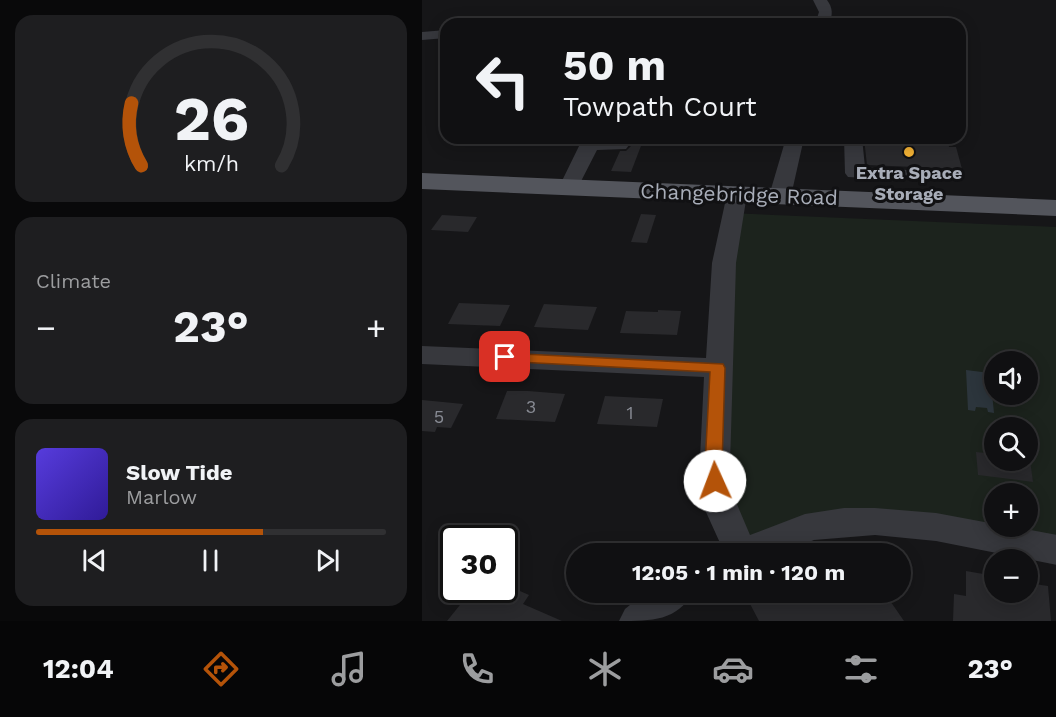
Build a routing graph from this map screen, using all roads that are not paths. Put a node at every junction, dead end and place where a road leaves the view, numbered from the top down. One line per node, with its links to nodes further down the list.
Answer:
1 (820, 0): 2 (street)
2 (825, 18)
3 (440, 34): 4 (street)
4 (422, 36)
5 (794, 144): 13 (street)
6 (853, 144): 8 (street)
7 (619, 145): 11 (street)
8 (872, 174): 9 (street); 14 (street)
9 (900, 174)
10 (422, 181): 11 (main road, Changebridge Road)
11 (569, 187): 12 (main road, Changebridge Road)
12 (737, 194): 13 (main road, Changebridge Road); 17 (street)
13 (780, 196): 14 (main road, Changebridge Road)
14 (872, 200): 15 (main road, Changebridge Road)
15 (1056, 208)
16 (422, 355): 17 (street)
17 (718, 368): 18 (street)
18 (738, 543)
19 (766, 543): 20 (street)
20 (1056, 550)
21 (661, 603): 22 (street)
22 (638, 621)

